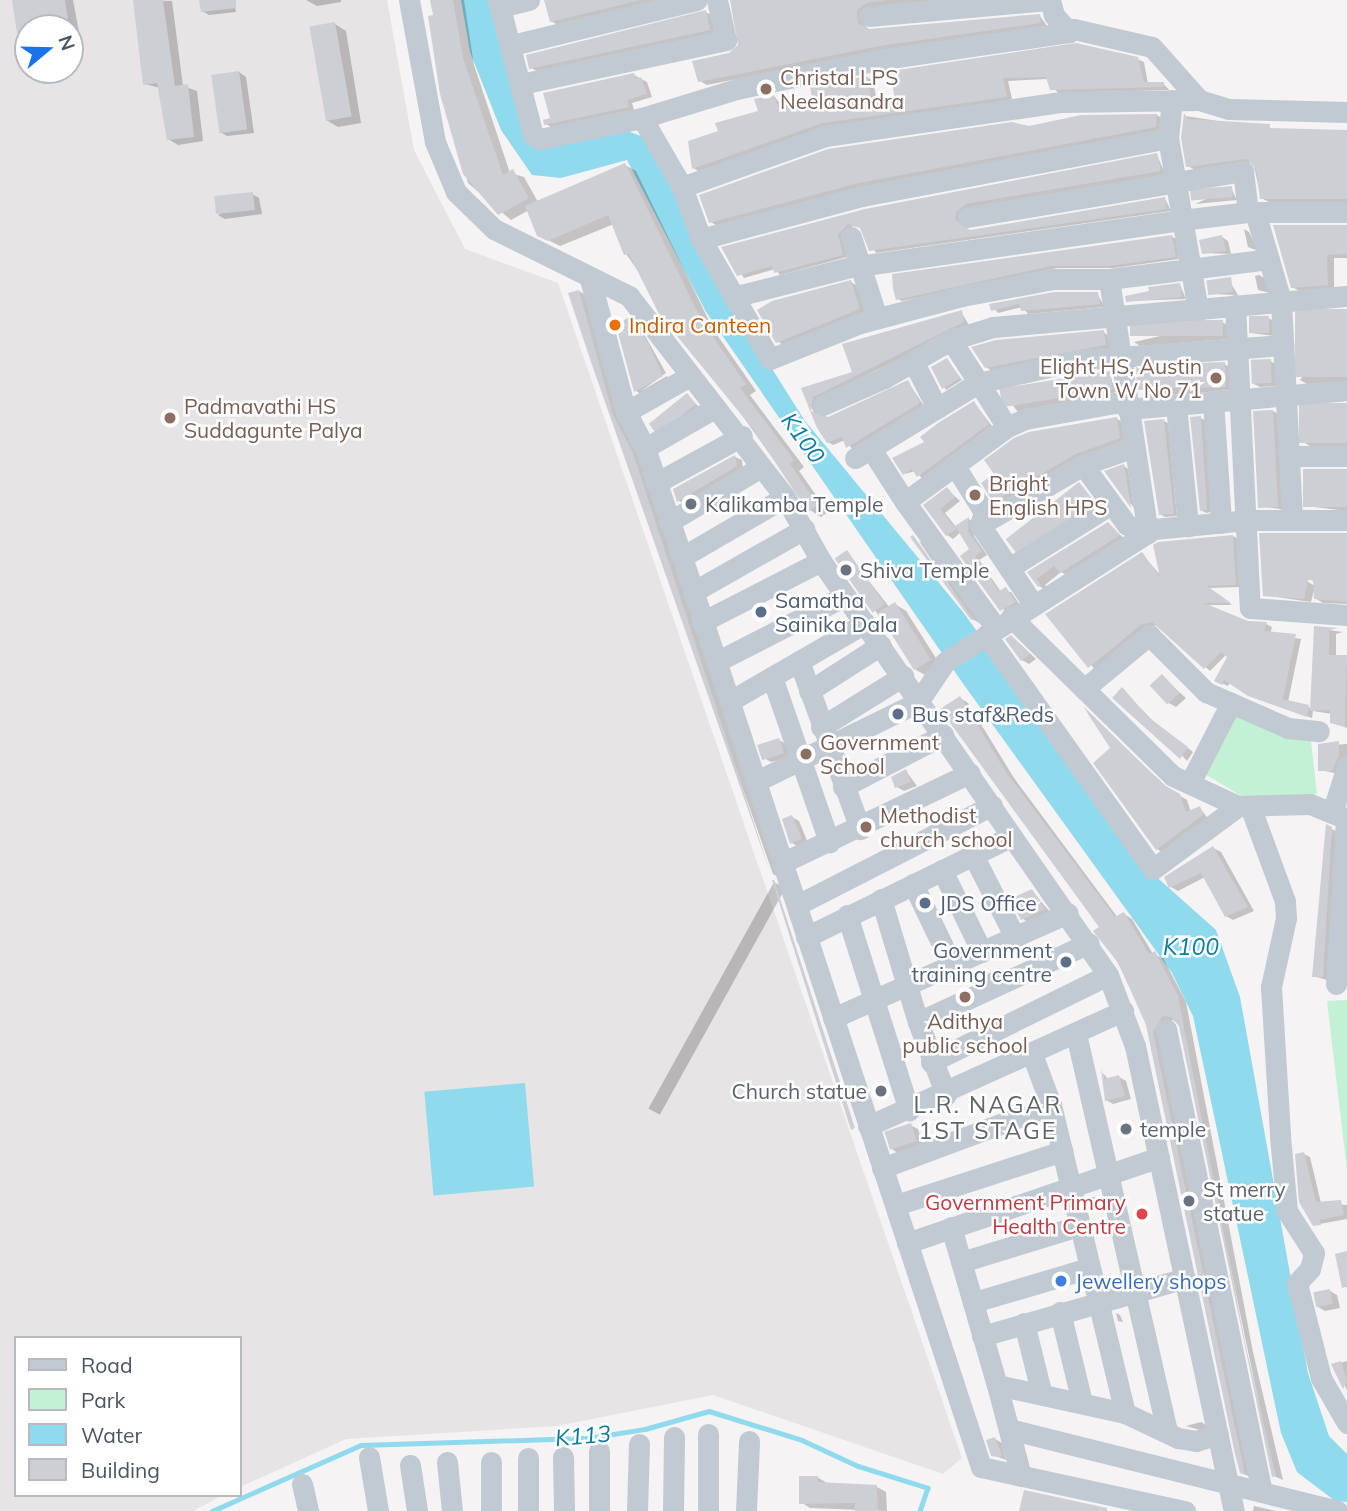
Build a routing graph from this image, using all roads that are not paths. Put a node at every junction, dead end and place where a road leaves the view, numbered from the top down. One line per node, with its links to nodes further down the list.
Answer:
1 (409, 0): 27 (street)
2 (529, 0): 6 (street)
3 (697, 0): 9 (street)
4 (717, 0): 10 (street)
5 (1049, 0): 7 (street); 8 (street)
6 (499, 3): 9 (street)
7 (870, 16)
8 (1069, 32): 12 (street); 14 (street)
9 (512, 45): 10 (street)
10 (522, 84): 14 (street)
11 (1172, 100): 12 (street); 15 (street); 17 (street)
12 (1199, 100): 13 (street)
13 (1347, 112)
14 (642, 118): 17 (street)
15 (1168, 138): 16 (street); 23 (street)
16 (1175, 183): 18 (street); 20 (street); 21 (street)
17 (682, 187): 23 (street)
18 (1251, 212): 19 (street); 21 (street); 24 (street)
19 (1347, 212)
20 (968, 217)
21 (1181, 220): 25 (street); 26 (street)
22 (851, 237): 25 (street)
23 (701, 239): 30 (street)
24 (1269, 259): 26 (street); 31 (street)
25 (860, 266): 30 (street); 35 (street)
26 (1189, 269): 28 (street); 33 (street)
27 (590, 279): 41 (street); 52 (street)
28 (1109, 279): 34 (street); 35 (street)
29 (1347, 296): 31 (street)
30 (733, 297): 35 (street)
31 (1281, 301): 32 (street); 37 (street)
32 (1236, 305): 33 (street); 38 (street)
33 (1198, 310): 34 (street)
34 (1114, 315): 36 (street); 39 (street)
35 (877, 318)
36 (951, 340): 40 (street); 42 (street)
37 (1283, 345): 38 (street); 44 (street)
38 (1238, 348): 39 (street); 45 (street)
39 (1120, 357): 42 (street); 48 (street)
40 (913, 361): 47 (street); 51 (street)
41 (690, 376): 50 (street); 52 (street)
42 (978, 383): 51 (street); 53 (street)
43 (1347, 390): 44 (street)
44 (1286, 392): 45 (street); 57 (street)
45 (1241, 396): 46 (street); 67 (street)
46 (1213, 401): 49 (street); 70 (street)
47 (823, 405)
48 (1127, 405): 49 (street); 53 (street); 55 (street)
49 (1176, 405): 72 (street)
50 (713, 408): 54 (street); 56 (street)
51 (937, 408): 64 (street)
52 (626, 412): 56 (street)
53 (1007, 427): 64 (street)
54 (742, 436): 60 (street); 62 (street)
55 (1134, 447): 59 (street); 74 (street)
56 (645, 448): 62 (street)
57 (1289, 456): 58 (street); 66 (street)
58 (1347, 456)
59 (1083, 465): 65 (street); 71 (street)
60 (761, 467): 63 (street); 69 (street)
61 (960, 474): 71 (street)
62 (656, 483): 69 (street)
63 (785, 497): 73 (street); 75 (street)
64 (905, 502): 84 (street)
65 (1110, 505): 74 (street); 77 (street)
66 (1292, 519): 67 (street); 68 (street)
67 (1247, 520): 70 (street); 81 (street)
68 (1347, 520)
69 (669, 522): 75 (street)
70 (1221, 523): 72 (street)
71 (980, 525): 77 (street)
72 (1188, 526): 74 (street)
73 (804, 529): 76 (street); 78 (street)
74 (1148, 533): 80 (street)
75 (682, 557): 78 (street)
76 (821, 561): 79 (street); 82 (street)
77 (1009, 568): 80 (street)
78 (693, 592): 82 (street)
79 (845, 596): 83 (street); 87 (street)
80 (1033, 604): 84 (street)
81 (1347, 615)
82 (702, 622): 87 (street)
83 (865, 623): 85 (street); 86 (street)
84 (998, 627): 90 (street); 93 (street); 106 (street)
85 (881, 645): 88 (street); 91 (street)
86 (800, 661): 89 (street); 91 (street)
87 (716, 662): 92 (street)
88 (902, 676): 93 (street); 95 (street)
89 (772, 677): 92 (street); 99 (street)
90 (1084, 689): 94 (street); 103 (street)
91 (809, 691): 95 (street)
92 (730, 701): 102 (street)
93 (918, 702): 97 (street); 98 (street)
94 (1231, 703): 96 (street); 103 (street)
95 (821, 727): 98 (street)
96 (1319, 731)
97 (943, 735): 101 (street); 104 (street)
98 (829, 749): 99 (street); 104 (street)
99 (799, 762): 102 (street); 110 (street)
100 (1347, 766): 107 (street)
101 (970, 773): 105 (street); 108 (street)
102 (755, 782): 112 (street)
103 (1189, 783): 106 (street)
104 (843, 787): 108 (street)
105 (992, 806): 109 (street); 116 (street)
106 (1244, 806): 107 (street); 161 (street)
107 (1342, 817): 125 (street)
108 (860, 829): 110 (street)
109 (1012, 836): 111 (street); 117 (street)
110 (829, 842): 112 (street)
111 (973, 855): 113 (street); 120 (street)
112 (782, 863): 116 (street)
113 (942, 870): 114 (street); 122 (street)
114 (913, 884): 115 (street); 123 (street)
115 (881, 899): 118 (street); 126 (street)
116 (797, 905): 119 (street)
117 (1068, 913): 120 (street); 121 (street)
118 (847, 915): 119 (street); 127 (street)
119 (806, 937): 129 (street)
120 (1014, 937): 122 (street)
121 (1089, 943): 124 (street); 130 (street)
122 (982, 952): 123 (street)
123 (952, 965): 126 (street)
124 (1108, 975): 128 (street); 134 (street)
125 (1336, 984)
126 (908, 988): 127 (street); 130 (street)
127 (875, 1002): 129 (street); 137 (street)
128 (1123, 1011): 132 (street); 140 (street)
129 (833, 1018): 138 (street)
130 (918, 1022): 134 (street)
131 (1166, 1029): 179 (street)
132 (1076, 1034): 133 (street); 142 (street)
133 (1032, 1054): 135 (street); 136 (street)
134 (931, 1062): 135 (street)
135 (946, 1095): 137 (street)
136 (1051, 1105): 139 (street); 141 (street)
137 (909, 1110): 138 (street)
138 (869, 1126): 141 (street)
139 (1062, 1151): 143 (street); 144 (street)
140 (1159, 1157): 142 (street); 150 (street)
141 (882, 1168): 144 (street)
142 (1108, 1177): 143 (street); 151 (street)
143 (1071, 1189): 145 (street); 146 (street)
144 (896, 1205): 147 (street)
145 (1079, 1226): 148 (street); 149 (street)
146 (951, 1227): 147 (street); 148 (street)
147 (907, 1244): 176 (street)
148 (961, 1262): 152 (street)
149 (1089, 1268): 152 (street); 153 (street)
150 (1185, 1278): 151 (street); 165 (street)
151 (1135, 1292): 153 (street); 163 (street)
152 (974, 1302): 156 (street)
153 (1097, 1303): 154 (street); 160 (street)
154 (1060, 1312): 155 (street); 159 (street)
155 (1024, 1323): 156 (street); 158 (street)
156 (982, 1336): 157 (street)
157 (997, 1384): 158 (street); 162 (street)
158 (1042, 1395): 159 (street)
159 (1082, 1402): 160 (street)
160 (1125, 1413): 163 (street)
161 (1347, 1423)
162 (1009, 1429): 176 (street); 178 (street)
163 (1167, 1432): 165 (street)
164 (708, 1434): 191 (street)
165 (1218, 1434): 178 (street)
166 (674, 1437): 190 (street)
167 (749, 1441): 192 (street)
168 (639, 1444): 189 (street)
169 (599, 1451): 188 (street)
170 (369, 1457): 182 (street)
171 (563, 1457): 187 (street)
172 (527, 1458): 186 (street)
173 (447, 1462): 184 (street)
174 (491, 1462): 185 (street)
175 (410, 1465): 183 (street)
176 (1021, 1476): 193 (street)
177 (302, 1484): 181 (street)
178 (1229, 1486): 179 (street); 194 (street)
179 (1262, 1491): 180 (street)
180 (1323, 1510)
181 (308, 1511)
182 (378, 1511)
183 (417, 1511)
184 (452, 1511)
185 (491, 1511)
186 (528, 1511)
187 (564, 1511)
188 (599, 1511)
189 (637, 1511)
190 (673, 1511)
191 (708, 1511)
192 (746, 1511)
193 (1185, 1511)
194 (1234, 1511)

